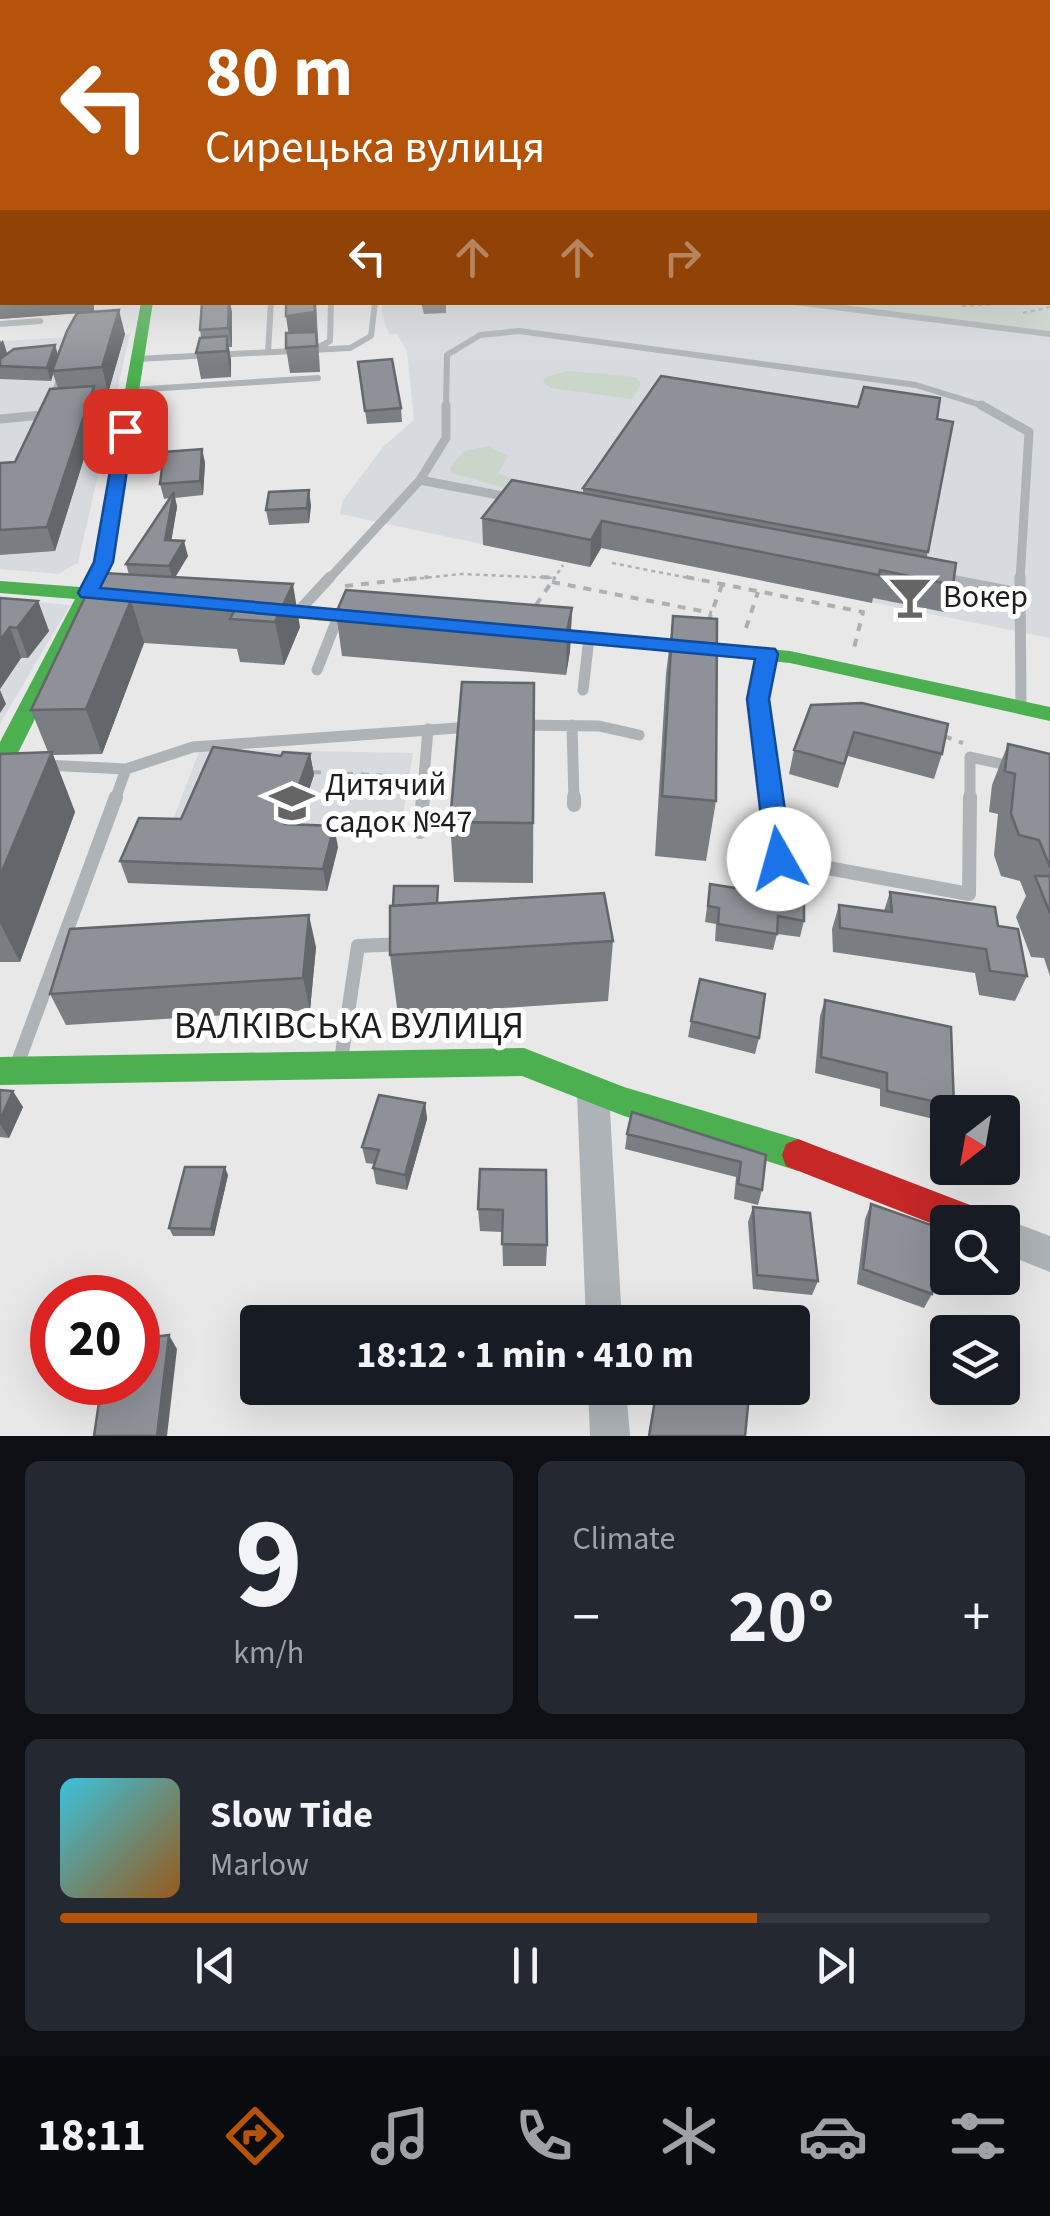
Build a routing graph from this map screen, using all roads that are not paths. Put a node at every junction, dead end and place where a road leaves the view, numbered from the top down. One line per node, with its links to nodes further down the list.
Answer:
1 (146, 305): 11 (street)
2 (271, 305): 10 (lane)
3 (331, 305): 9 (lane)
4 (375, 305): 9 (lane)
5 (819, 305): 8 (lane)
6 (40, 321): 7 (lane)
7 (0, 324)
8 (1050, 334)
9 (315, 349): 10 (lane)
10 (268, 352): 11 (lane)
11 (137, 359): 14 (street)
12 (63, 368): 15 (lane)
13 (318, 378): 14 (lane)
14 (131, 394): 15 (lane); 21 (street)
15 (52, 404): 16 (lane)
16 (0, 419)
17 (420, 480): 18 (lane); 22 (lane); 25 (lane)
18 (536, 502)
19 (923, 575): 22 (lane)
20 (0, 586): 21 (street)
21 (88, 593): 23 (street); 40 (street)
22 (1019, 593): 33 (lane)
23 (150, 599)
24 (224, 607): 25 (street)
25 (296, 614): 26 (street)
26 (338, 617): 27 (street); 31 (lane)
27 (396, 622)
28 (512, 631): 29 (street)
29 (589, 638): 30 (street); 32 (lane)
30 (767, 654): 33 (street); 41 (lane)
31 (317, 670)
32 (583, 690)
33 (1021, 708): 34 (street)
34 (1050, 714)
35 (572, 724): 37 (lane); 39 (lane); 43 (lane)
36 (484, 726): 38 (lane)
37 (503, 726)
38 (428, 729): 42 (lane); 44 (lane)
39 (639, 735)
40 (9, 764): 42 (lane)
41 (1025, 769)
42 (126, 770): 47 (lane)
43 (574, 805)
44 (420, 832)
45 (415, 944): 46 (lane)
46 (340, 1065): 47 (street, ВАЛКІВСЬКА ВУЛИЦЯ); 48 (street, ВАЛКІВСЬКА ВУЛИЦЯ)
47 (7, 1070)
48 (593, 1093): 49 (street, ВАЛКІВСЬКА ВУЛИЦЯ); 52 (street)
49 (930, 1206)
50 (1020, 1242): 51 (street)
51 (1050, 1254)
52 (603, 1305)
53 (608, 1405): 54 (street)
54 (610, 1436)

